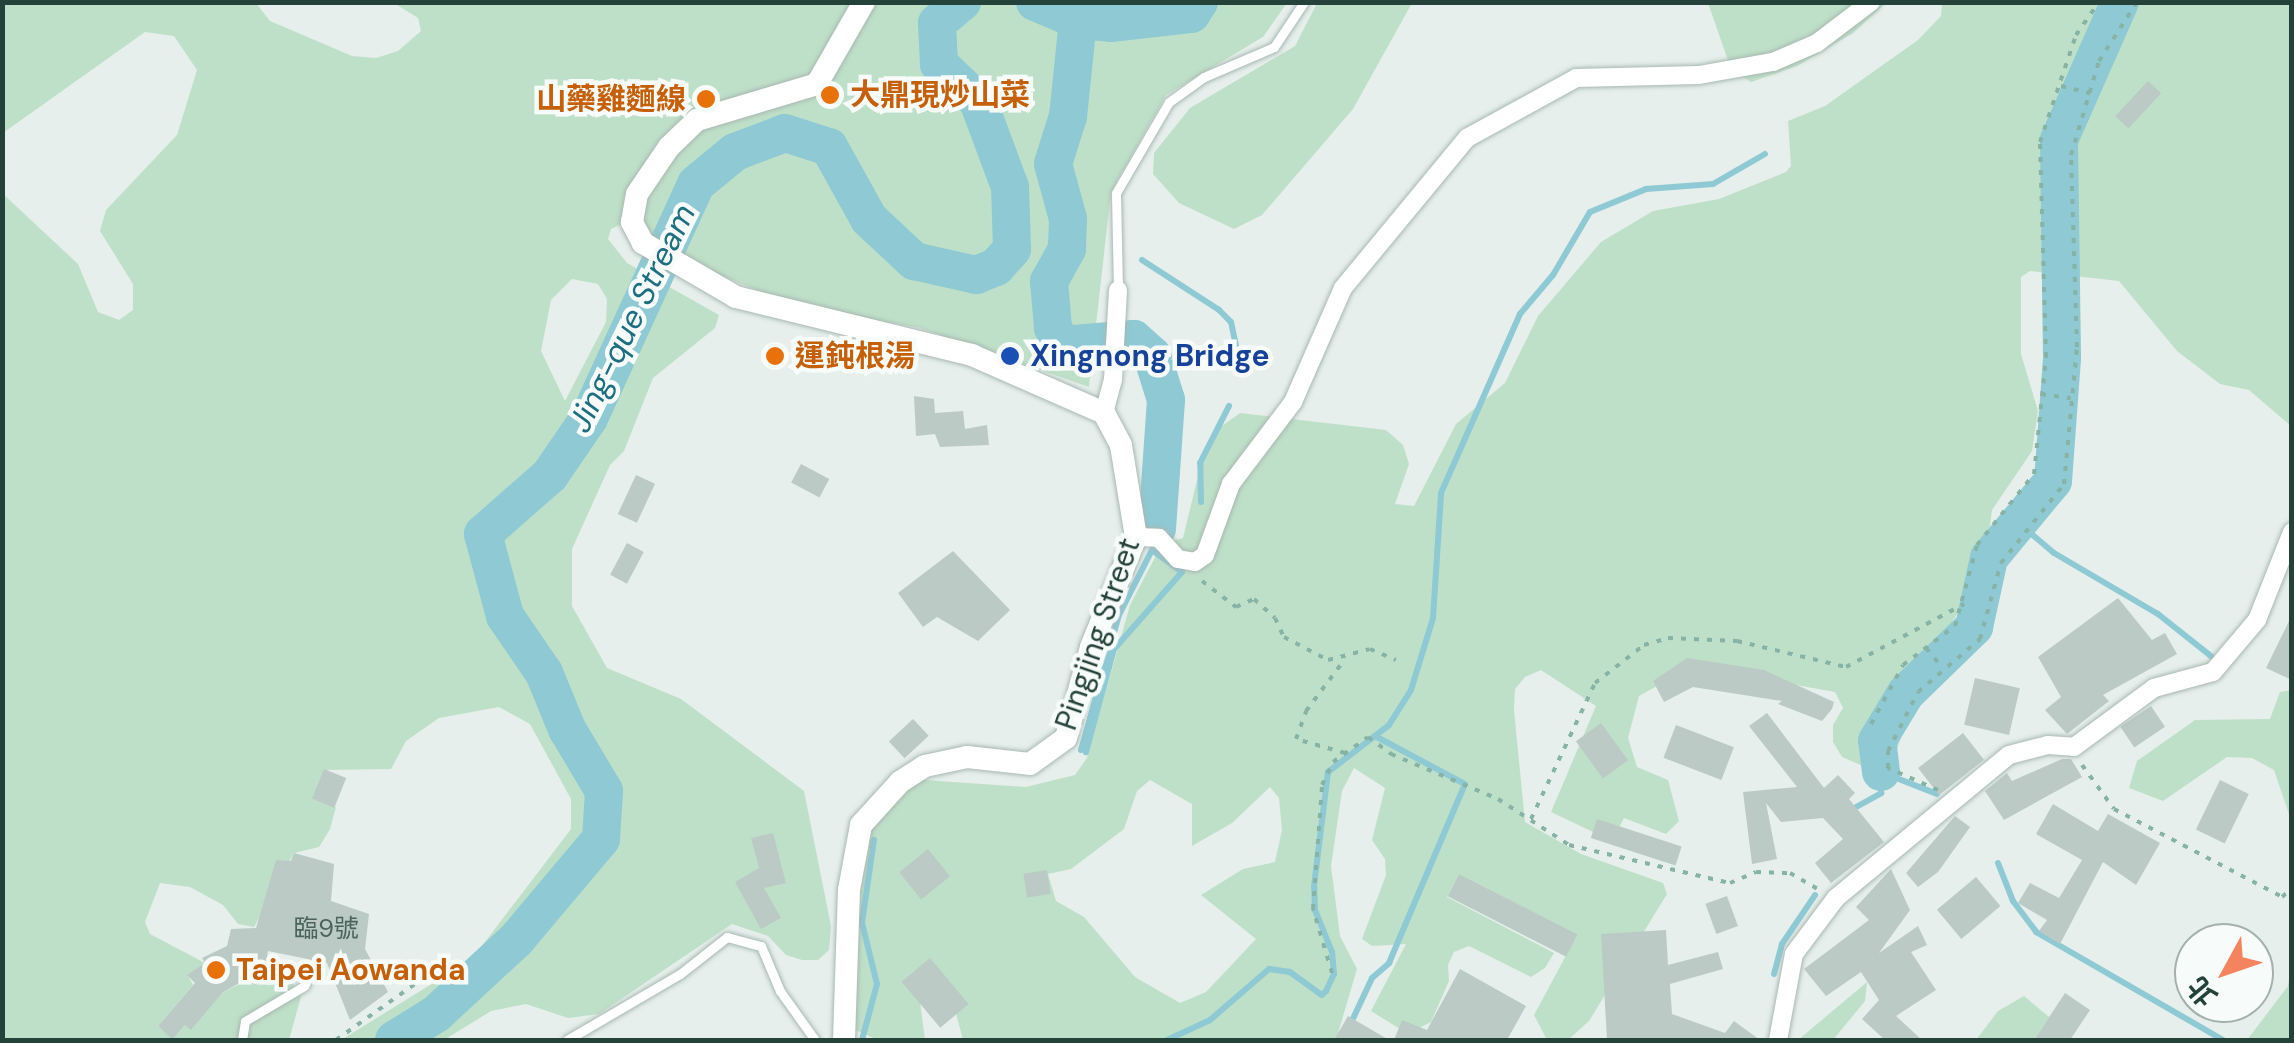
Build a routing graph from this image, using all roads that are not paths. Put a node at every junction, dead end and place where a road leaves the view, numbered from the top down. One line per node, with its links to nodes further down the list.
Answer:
1 (864, 2): 5 (street)
2 (1304, 2): 4 (lane)
3 (1870, 2): 7 (street)
4 (1118, 290): 5 (street)
5 (1104, 413): 7 (street, Pingjing Street)
6 (2292, 532): 13 (street)
7 (1136, 538): 12 (street, Pingjing Street)
8 (312, 971): 9 (lane)
9 (242, 1040)
10 (567, 1040): 11 (lane)
11 (815, 1040)
12 (844, 1040)
13 (1778, 1040)

